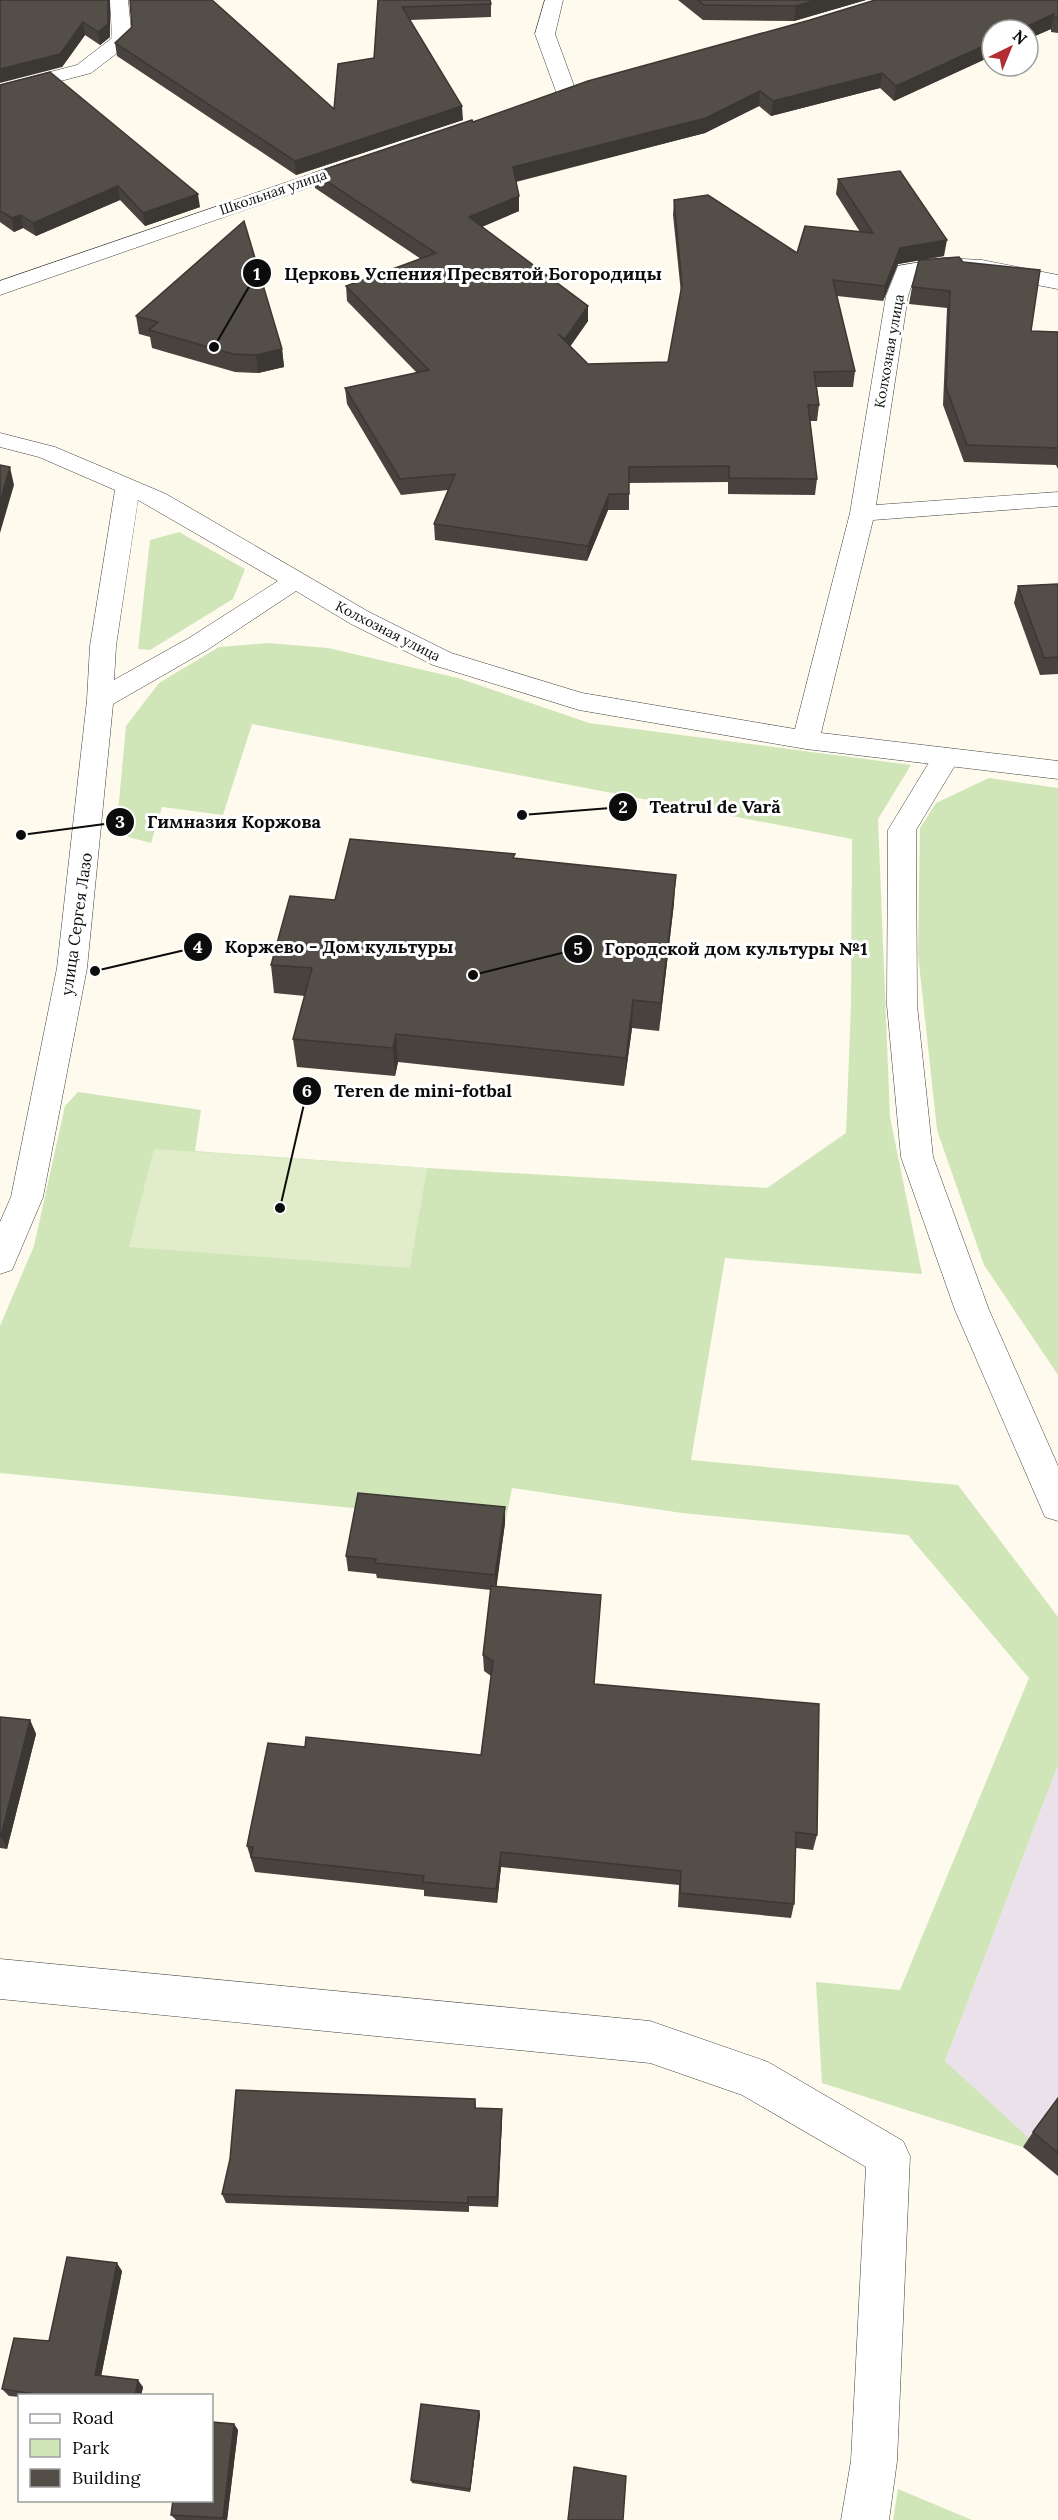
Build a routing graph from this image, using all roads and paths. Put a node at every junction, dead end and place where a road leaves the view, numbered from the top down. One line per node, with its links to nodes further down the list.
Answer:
1 (119, 0): 4 (street)
2 (554, 0): 5 (street)
3 (589, 87): 5 (street)
4 (0, 91)
5 (567, 94): 6 (street)
6 (544, 101)
7 (378, 157): 9 (street, Школьная улица)
8 (1058, 282): 13 (street, Колхозная улица)
9 (0, 288)
10 (0, 440): 11 (street, Колхозная улица)
11 (128, 487): 14 (street, Колхозная улица); 15 (street, улица Сергея Лазо)
12 (1058, 499): 13 (street)
13 (862, 513): 16 (street, Колхозная улица)
14 (296, 580): 15 (street); 16 (street, Колхозная улица)
15 (100, 700): 19 (street, улица Сергея Лазо)
16 (806, 740): 17 (street, Колхозная улица)
17 (946, 757): 18 (street, Колхозная улица); 20 (street)
18 (1058, 770)
19 (0, 1262)
20 (1058, 1506)
21 (0, 1979): 22 (street)
22 (865, 2520)

